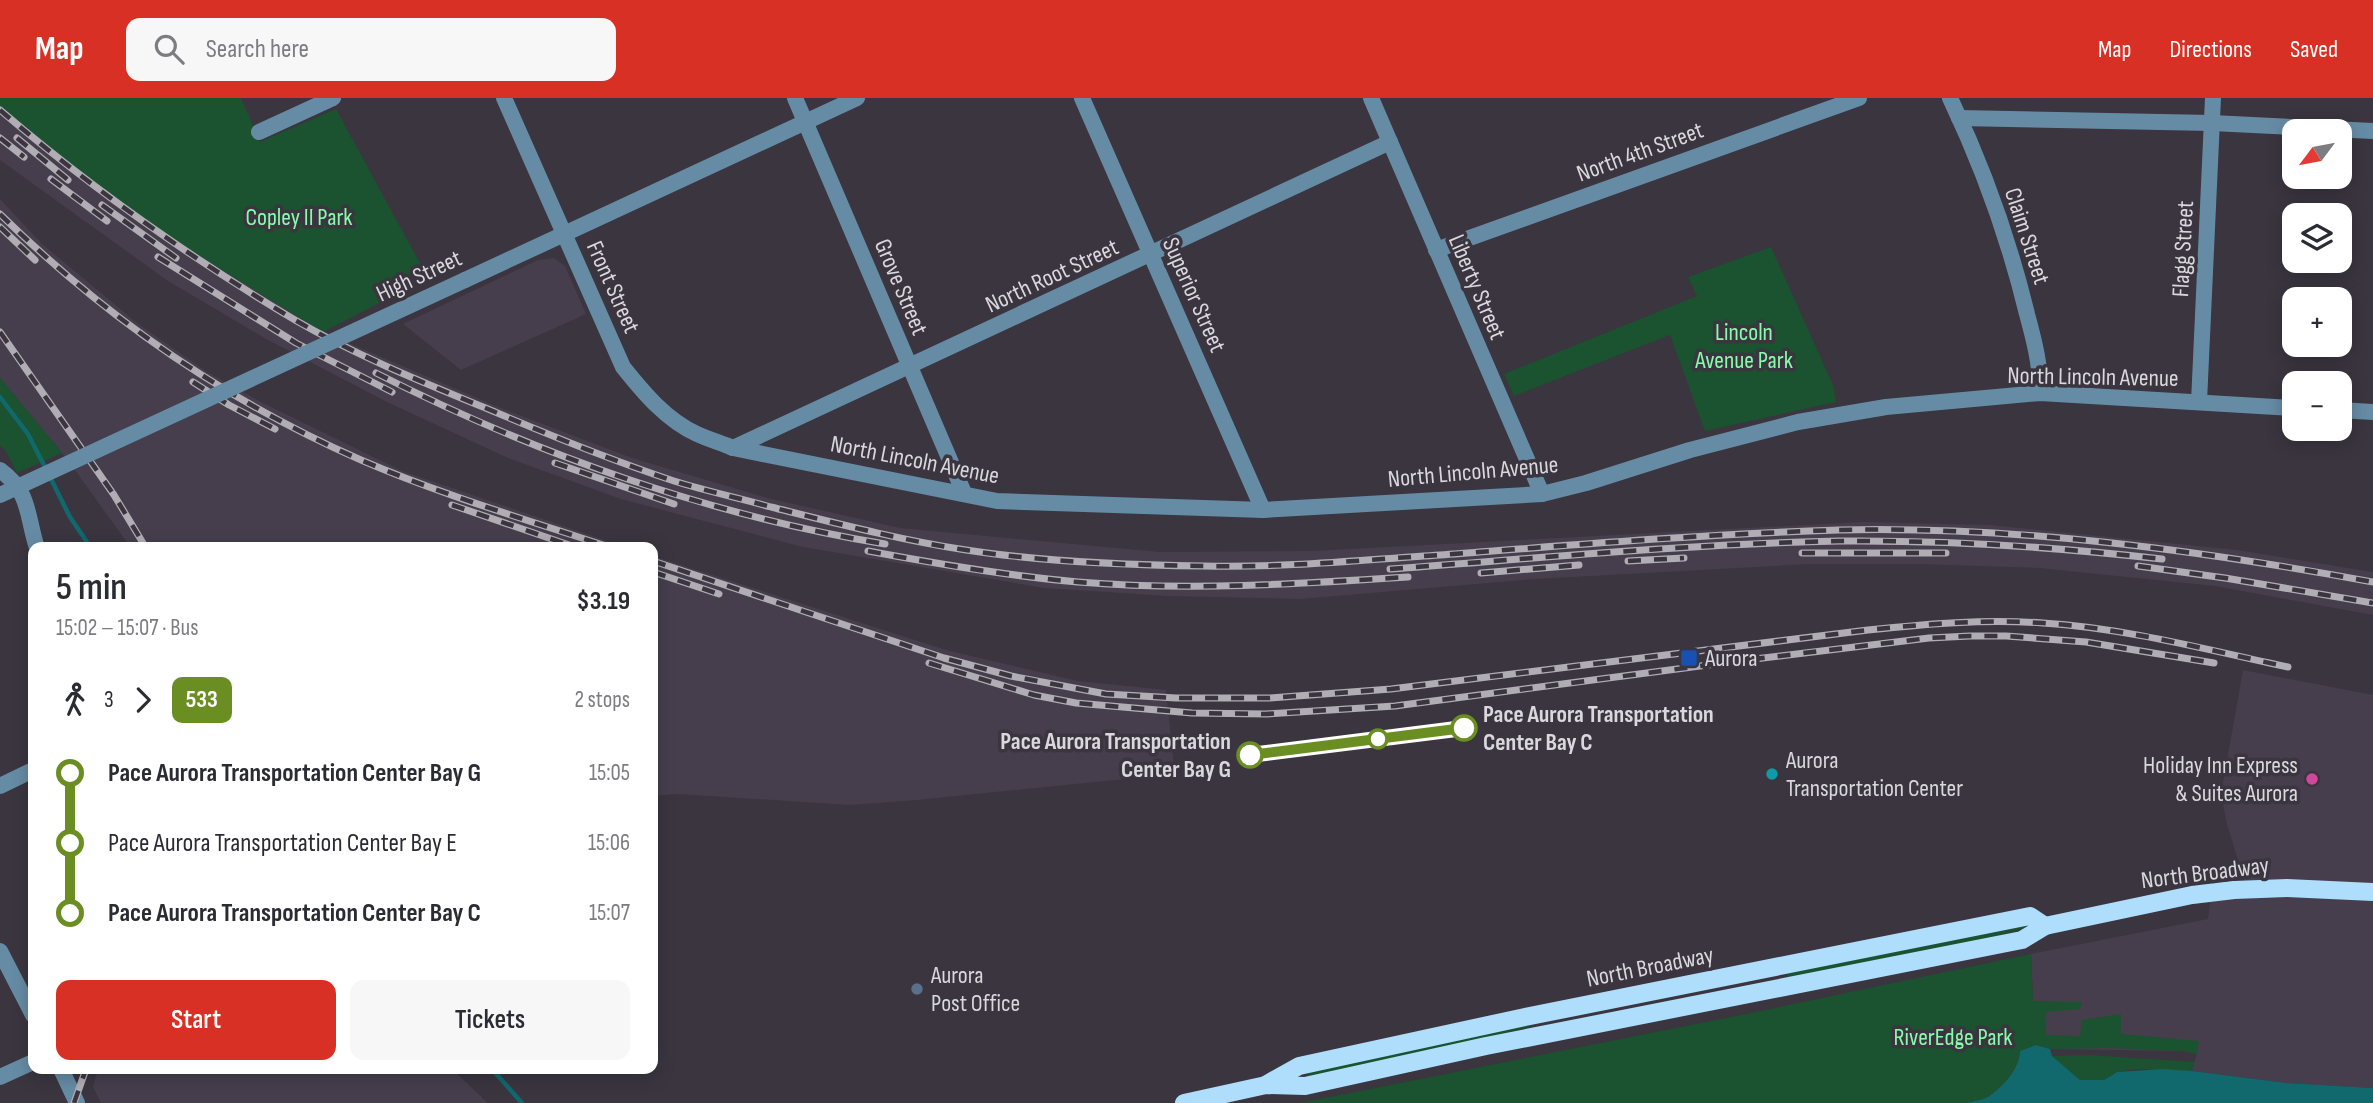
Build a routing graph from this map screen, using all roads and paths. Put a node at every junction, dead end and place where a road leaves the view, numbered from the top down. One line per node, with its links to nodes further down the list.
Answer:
1 (333, 98): 14 (street)
2 (505, 98): 16 (street, Front Street)
3 (795, 98): 11 (street, Grove Street)
4 (857, 98): 11 (street, High Street)
5 (1082, 98): 18 (street, Superior Street)
6 (1371, 98): 15 (street, Liberty Street)
7 (1859, 98): 17 (street, North 4th Street)
8 (1950, 98): 10 (street, Claim Street)
9 (2213, 98): 12 (street, Flagg Street)
10 (1959, 118): 12 (street); 20 (street, Claim Street)
11 (805, 121): 16 (street, High Street); 19 (street, Grove Street)
12 (2212, 124): 13 (street); 21 (street, Flagg Street)
13 (2373, 131)
14 (259, 132)
15 (1390, 142): 17 (street, Liberty Street); 18 (street, North Root Street)
16 (564, 234): 25 (street, Front Street); 29 (street, High Street, bridge)
17 (1436, 250): 28 (street, Liberty Street)
18 (1151, 254): 19 (street, North Root Street); 30 (street, Superior Street)
19 (911, 367): 25 (street, North Root Street); 27 (street, Grove Street)
20 (2040, 393): 21 (street, North Lincoln Avenue); 28 (street, North Lincoln Avenue)
21 (2199, 402): 22 (street, North Lincoln Avenue)
22 (2282, 407)
23 (2352, 411): 24 (street)
24 (2373, 412)
25 (733, 448): 27 (street, North Lincoln Avenue)
26 (0, 470): 31 (street)
27 (964, 493): 30 (street, North Lincoln Avenue)
28 (1542, 494): 30 (street, North Lincoln Avenue)
29 (0, 495)
30 (1263, 510)
31 (35, 542)
32 (28, 772): 33 (street)
33 (0, 786)
34 (2373, 892): 41 (main road, North Broadway)
35 (0, 951): 36 (street)
36 (28, 1005)
37 (28, 1064): 39 (street)
38 (63, 1074): 40 (street)
39 (0, 1077)
40 (77, 1103)
41 (1184, 1103)

